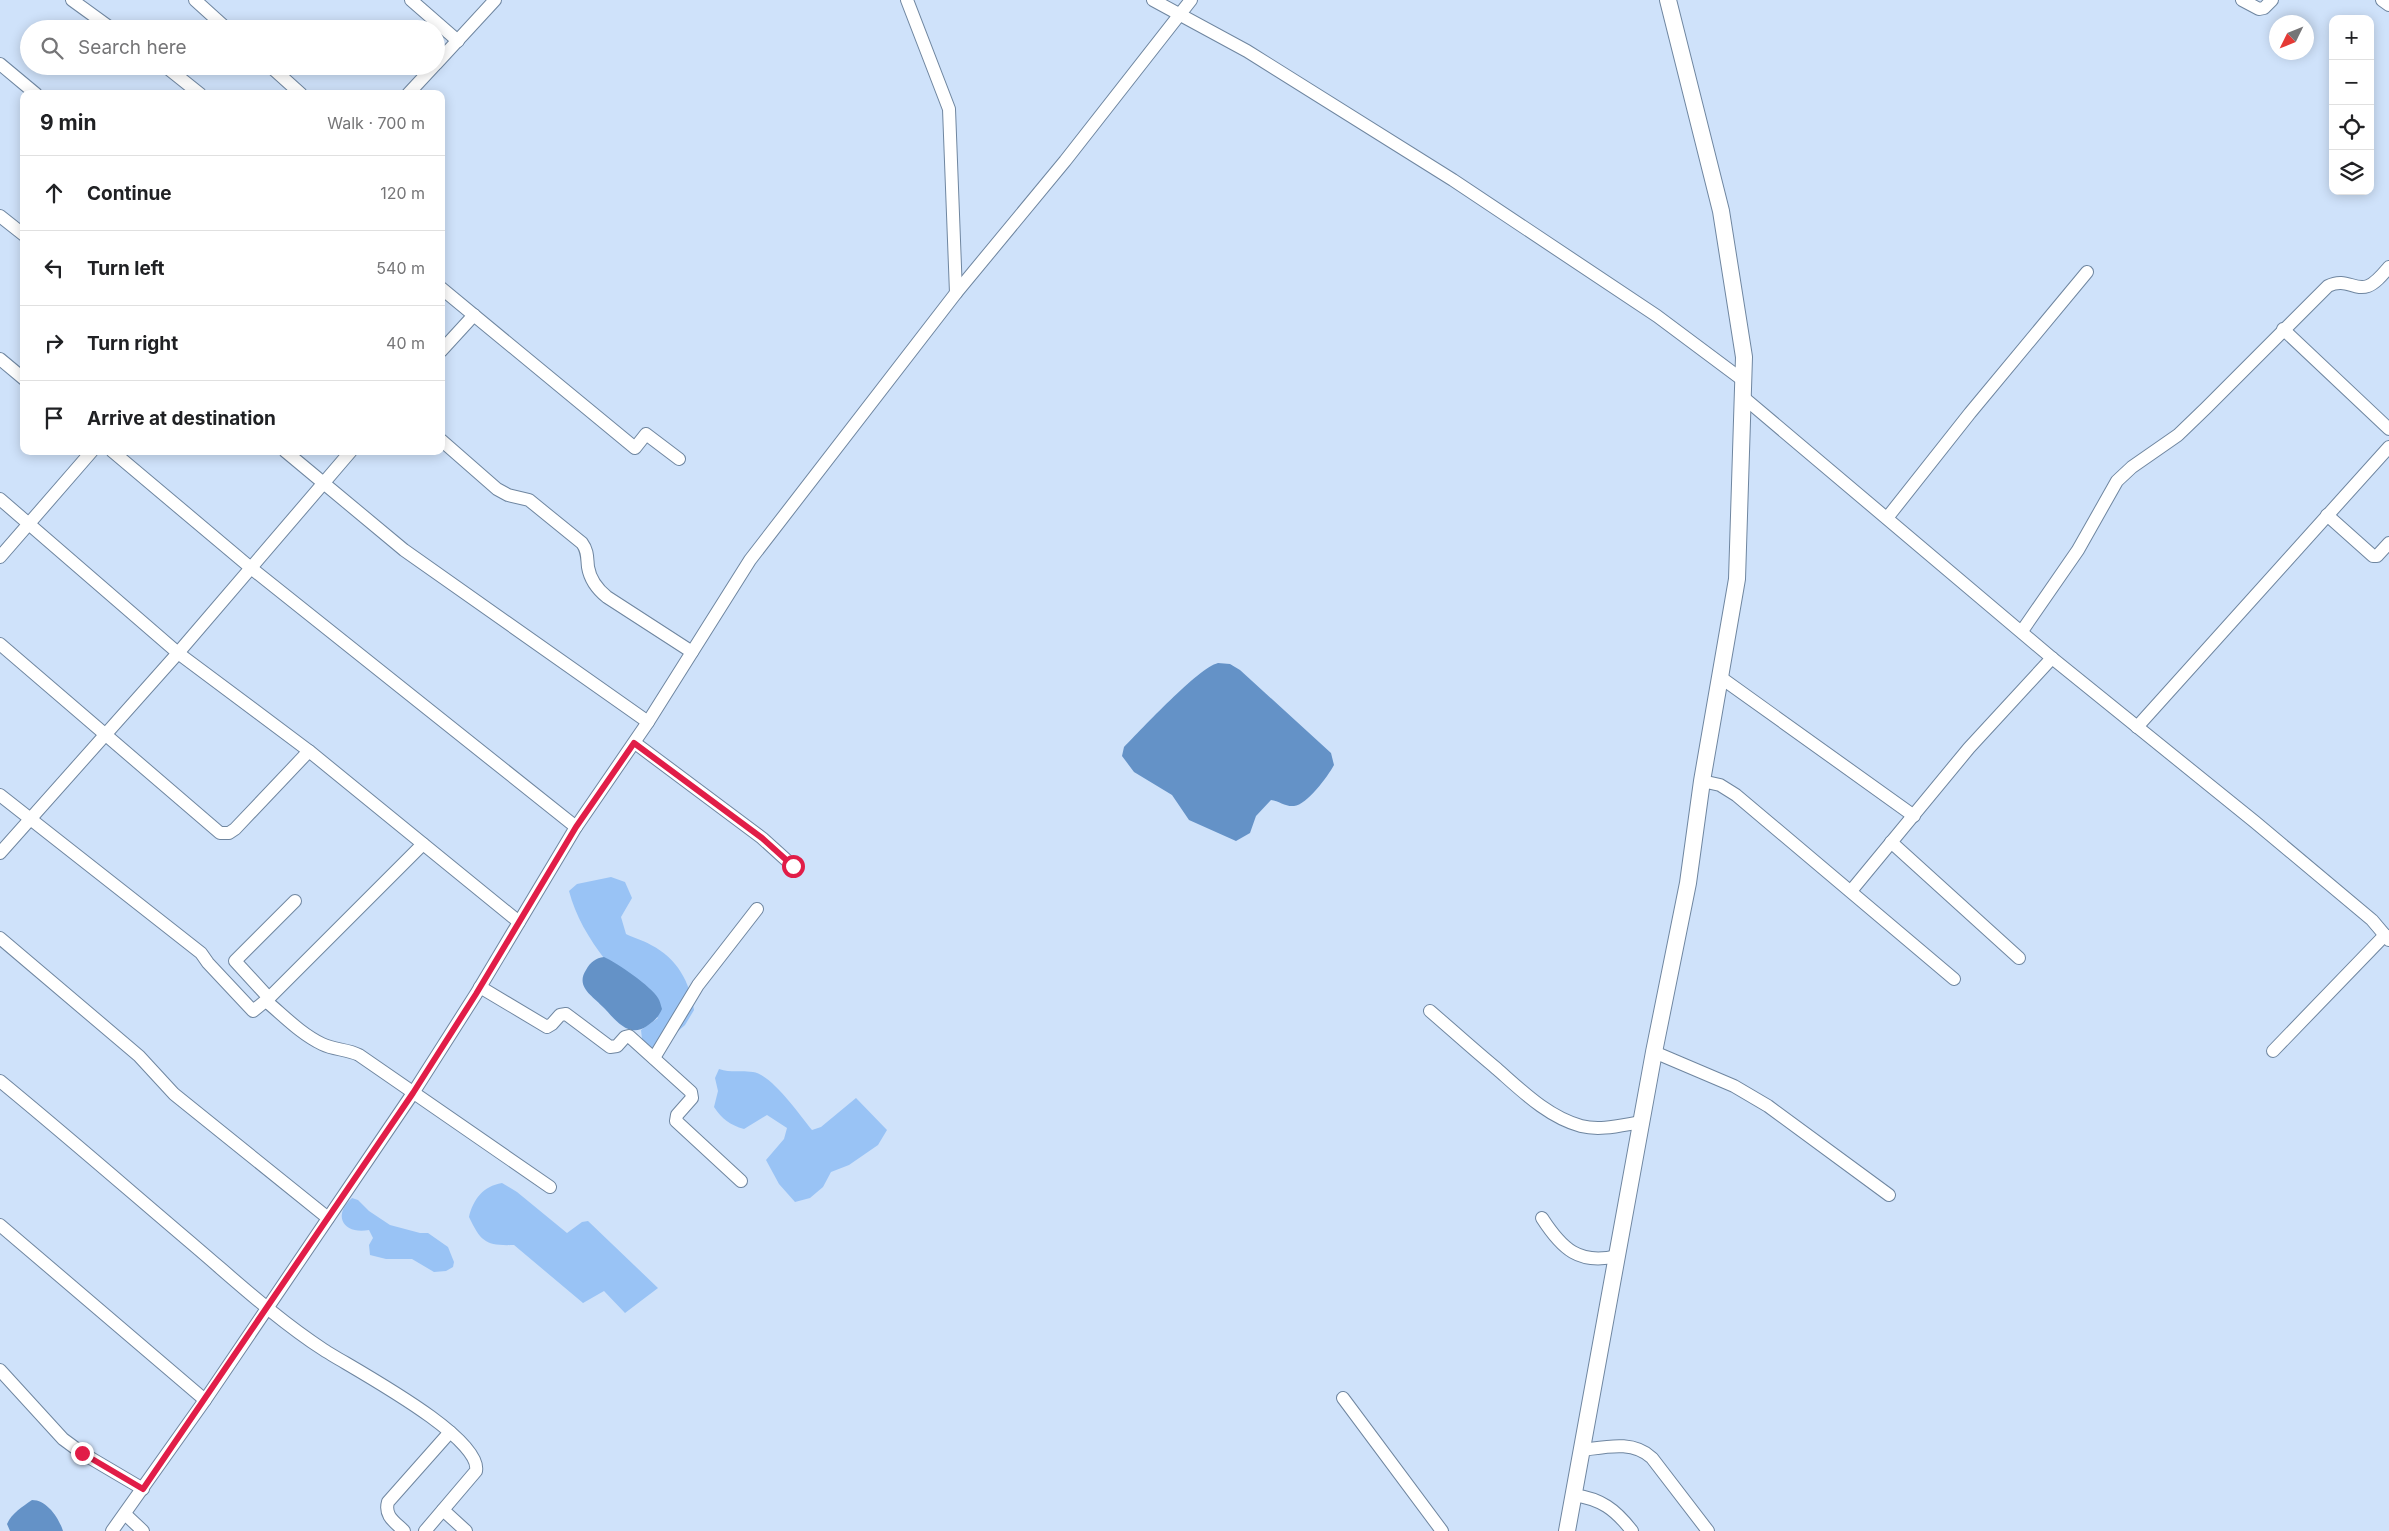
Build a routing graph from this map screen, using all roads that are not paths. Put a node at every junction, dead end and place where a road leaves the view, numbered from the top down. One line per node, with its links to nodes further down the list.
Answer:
1 (72, 0): 14 (street)
2 (195, 0): 15 (street)
3 (411, 0): 16 (street)
4 (495, 0): 18 (street)
5 (907, 0): 33 (street)
6 (1153, 0): 13 (street)
7 (1191, 0): 13 (street)
8 (1668, 0): 39 (street)
9 (2242, 0): 10 (street)
10 (2272, 0)
11 (2382, 0): 12 (street)
12 (2389, 6)
13 (1181, 15): 33 (street); 39 (street)
14 (100, 20)
15 (217, 20)
16 (434, 20)
17 (445, 30): 18 (street)
18 (458, 41): 19 (street)
19 (445, 55)
20 (0, 64): 24 (street)
21 (177, 75): 25 (street)
22 (280, 75): 26 (street)
23 (426, 75): 27 (street)
24 (31, 90)
25 (195, 90)
26 (297, 90)
27 (412, 90)
28 (0, 216): 29 (street)
29 (20, 232)
30 (2389, 267): 35 (street)
31 (2087, 272): 51 (street)
32 (445, 291): 34 (street)
33 (956, 293): 58 (street)
34 (474, 315): 36 (street); 47 (street)
35 (2283, 329): 40 (street); 56 (street)
36 (445, 347)
37 (0, 359): 38 (street)
38 (20, 376)
39 (1743, 389): 51 (street); 61 (street)
40 (2389, 429)
41 (445, 444): 58 (street)
42 (2389, 447): 50 (street)
43 (89, 455): 52 (street)
44 (117, 455): 55 (street)
45 (290, 455): 48 (street)
46 (347, 455): 48 (street)
47 (679, 459)
48 (322, 483): 55 (street); 62 (street)
49 (0, 499): 52 (street)
50 (2327, 515): 53 (street); 63 (street)
51 (1887, 518): 56 (street)
52 (30, 523): 54 (street); 59 (street)
53 (2389, 544)
54 (0, 557)
55 (251, 568): 59 (street); 71 (street)
56 (2022, 631): 60 (street)
57 (0, 644): 64 (street)
58 (692, 652): 62 (street)
59 (178, 653): 64 (street); 66 (street)
60 (2052, 658): 63 (street); 69 (street)
61 (1720, 678): 67 (street); 69 (street)
62 (648, 722): 65 (street)
63 (2138, 727): 81 (street)
64 (104, 735): 66 (street); 70 (street)
65 (634, 743): 71 (street); 75 (street)
66 (309, 751): 73 (street)
67 (1702, 781): 76 (street); 88 (street)
68 (0, 795): 70 (street)
69 (1914, 816): 72 (street)
70 (29, 820): 74 (street); 85 (street)
71 (576, 827): 79 (street)
72 (1892, 842): 76 (street); 82 (street)
73 (423, 844): 79 (street); 85 (street)
74 (0, 852)
75 (793, 866)
76 (1851, 891): 83 (street)
77 (295, 902): 85 (street)
78 (757, 909): 89 (street)
79 (519, 922): 84 (street)
80 (0, 938): 96 (street)
81 (2387, 938): 87 (street)
82 (2019, 958)
83 (1954, 979)
84 (480, 987): 89 (street); 91 (street)
85 (268, 1000): 91 (street)
86 (1434, 1014): 92 (street)
87 (2273, 1051)
88 (1654, 1052): 92 (street); 95 (street)
89 (654, 1058): 93 (street)
90 (0, 1081): 100 (street)
91 (413, 1093): 94 (street); 96 (street)
92 (1642, 1122): 99 (street)
93 (741, 1181)
94 (550, 1187)
95 (1889, 1195)
96 (328, 1218): 100 (street)
97 (1542, 1218): 99 (street)
98 (0, 1225): 103 (street)
99 (1617, 1256): 105 (street)
100 (267, 1308): 103 (street); 104 (street)
101 (0, 1370): 106 (street)
102 (1343, 1398): 115 (street)
103 (205, 1400): 106 (street)
104 (450, 1432): 108 (street); 112 (street)
105 (1582, 1450): 107 (street); 118 (street)
106 (143, 1489): 109 (street)
107 (1574, 1496): 116 (street); 117 (street)
108 (443, 1510): 113 (street); 114 (street)
109 (125, 1514): 110 (street); 111 (street)
110 (112, 1531)
111 (144, 1531)
112 (404, 1531)
113 (425, 1531)
114 (466, 1531)
115 (1442, 1531)
116 (1567, 1531)
117 (1632, 1531)
118 (1708, 1531)

